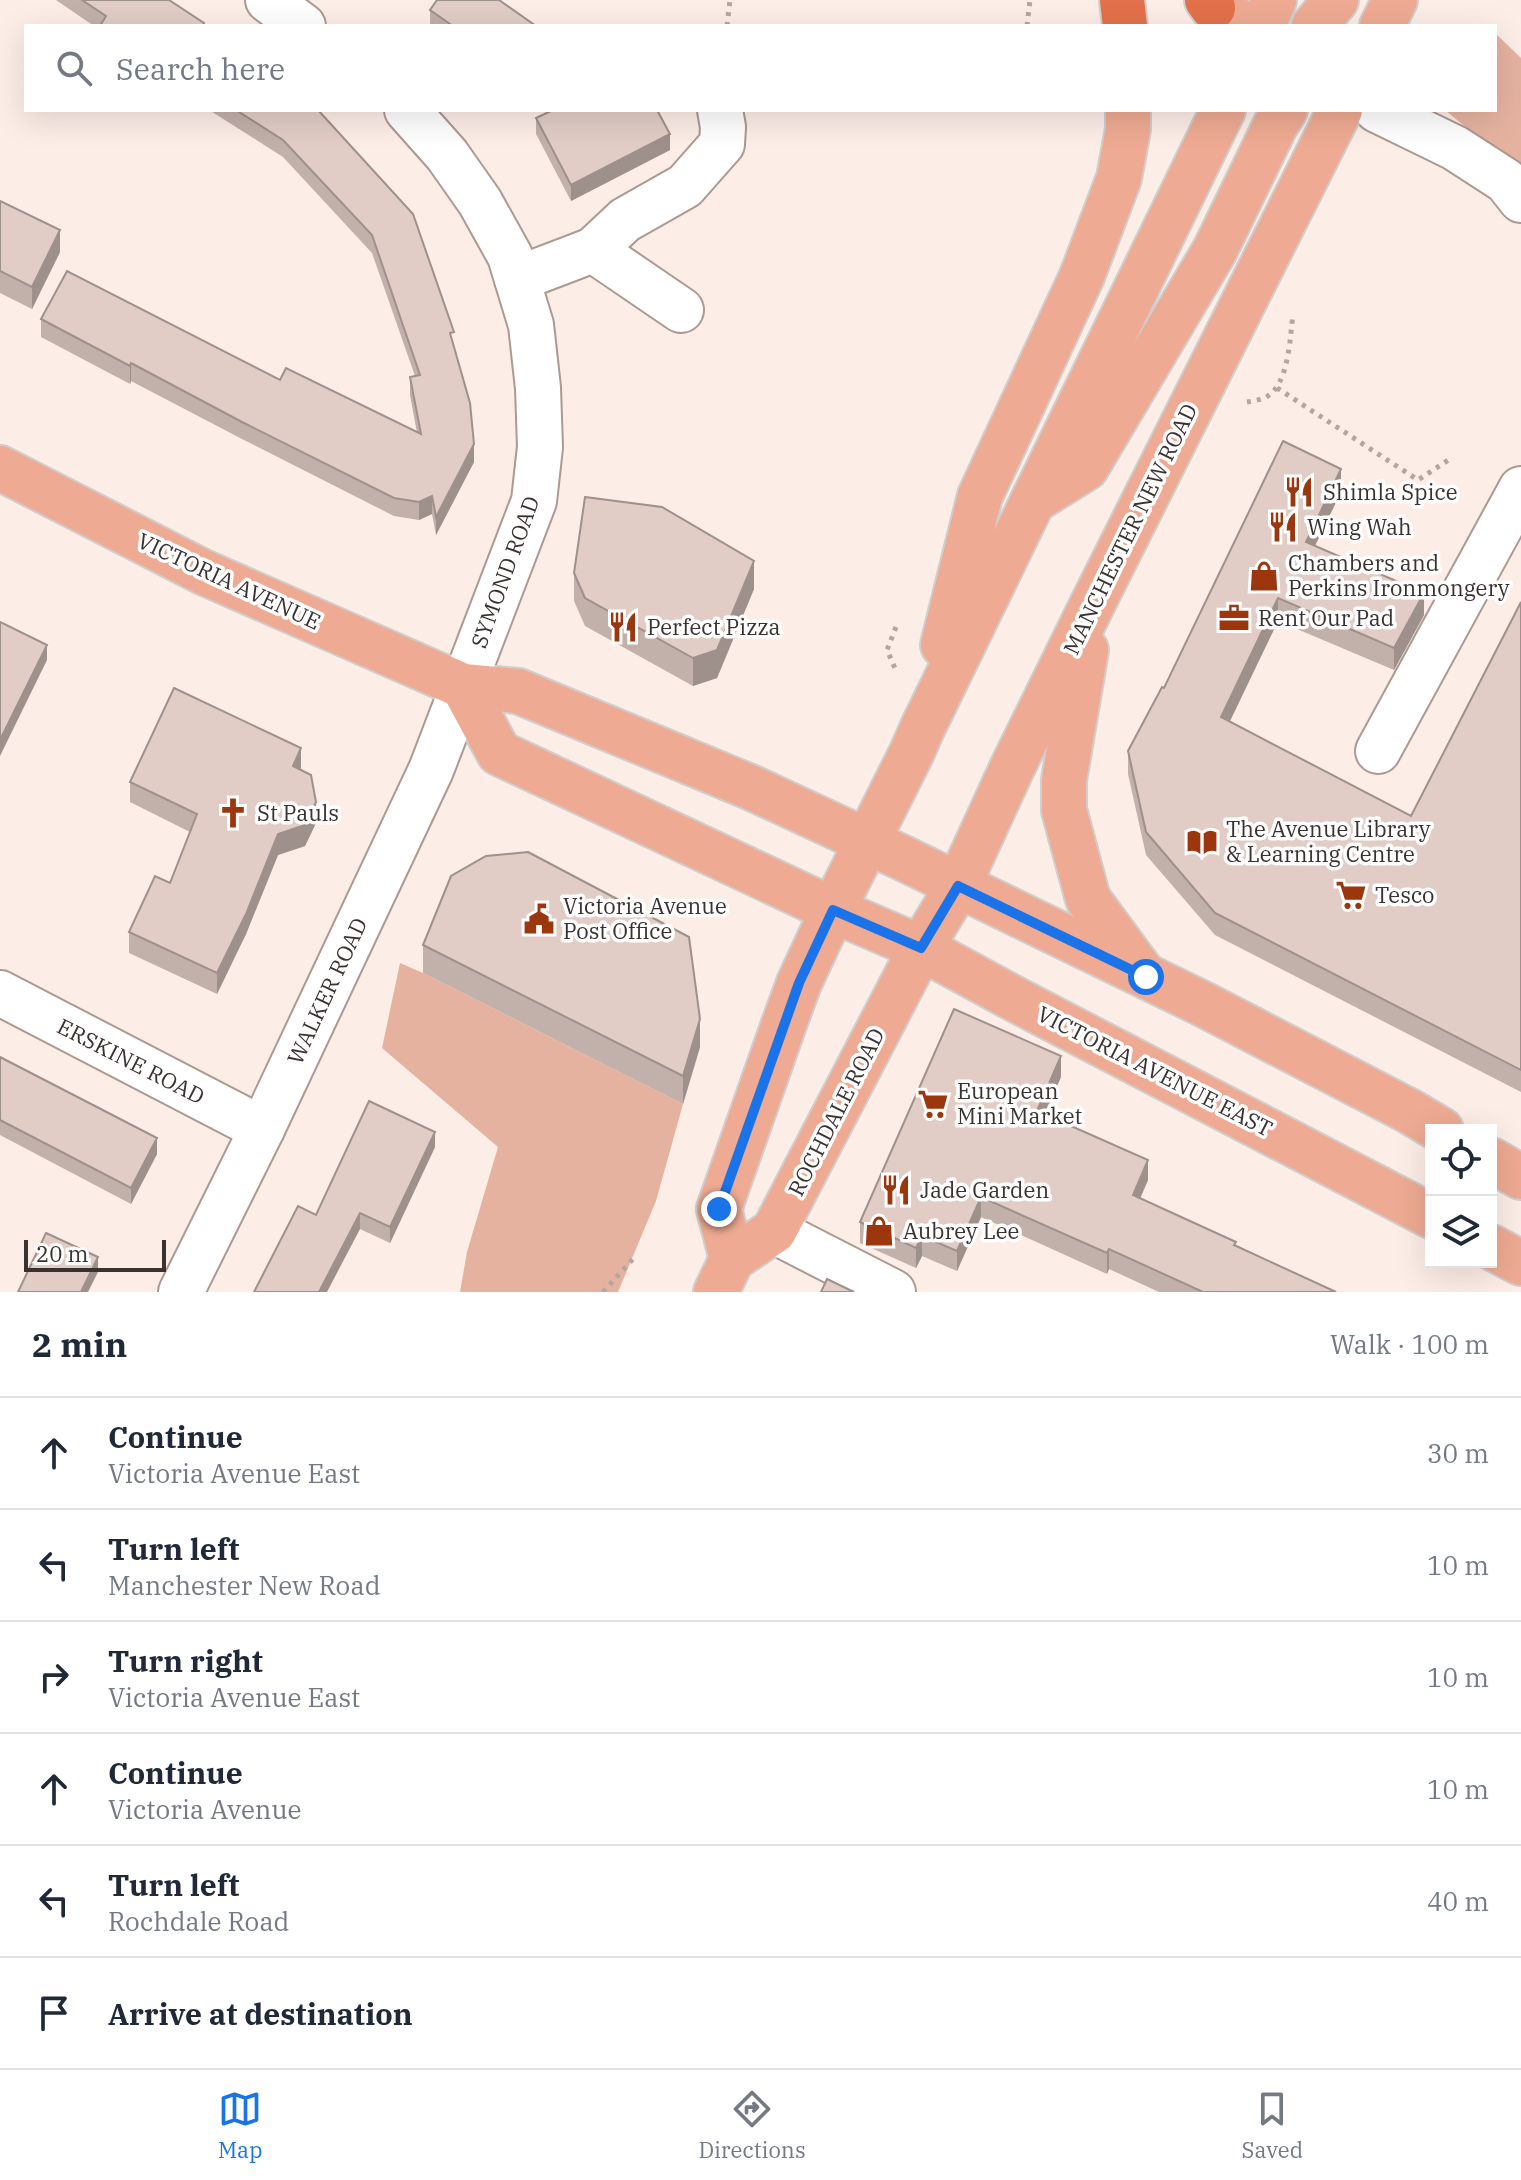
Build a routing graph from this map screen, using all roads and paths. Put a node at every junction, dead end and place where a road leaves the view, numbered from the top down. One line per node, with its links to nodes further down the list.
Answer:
1 (268, 0): 7 (street)
2 (730, 0): 8 (path)
3 (1030, 0): 9 (path)
4 (1122, 0): 10 (highway)
5 (1274, 0): 11 (main road)
6 (1336, 0): 12 (main road)
7 (300, 24)
8 (727, 24)
9 (1027, 24)
10 (1125, 24)
11 (1264, 24)
12 (1316, 24)
13 (409, 112): 22 (street, SYMOND ROAD)
14 (720, 112): 21 (street)
15 (1128, 112): 31 (main road)
16 (1222, 112): 28 (main road)
17 (1284, 112): 28 (main road)
18 (1339, 112): 29 (main road, MANCHESTER NEW ROAD)
19 (1381, 112): 20 (street)
20 (1521, 200)
21 (593, 250): 22 (street); 23 (street)
22 (517, 279): 30 (street, SYMOND ROAD)
23 (681, 310)
24 (1277, 388): 25 (path)
25 (1450, 459)
26 (0, 468): 30 (main road, VICTORIA AVENUE)
27 (1521, 489): 32 (street)
28 (1033, 501): 31 (main road)
29 (1094, 601): 34 (main road, MANCHESTER NEW ROAD); 37 (main road)
30 (463, 686): 33 (main road, VICTORIA AVENUE); 35 (main road); 40 (street, WALKER ROAD)
31 (922, 729): 33 (main road)
32 (1378, 751)
33 (886, 850): 34 (main road); 35 (main road)
34 (958, 886): 36 (main road, MANCHESTER NEW ROAD); 37 (main road)
35 (833, 910): 36 (main road, VICTORIA AVENUE EAST); 48 (main road, ROCHDALE ROAD)
36 (921, 948): 43 (main road, VICTORIA AVENUE EAST); 44 (main road, ROCHDALE ROAD)
37 (1146, 977): 39 (main road)
38 (0, 993): 40 (street, ERSKINE ROAD)
39 (1431, 1124)
40 (262, 1129): 49 (street, WALKER ROAD)
41 (1497, 1163): 42 (main road)
42 (1521, 1177)
43 (1425, 1213)
44 (774, 1231): 48 (main road, ROCHDALE ROAD); 51 (street)
45 (1497, 1250): 47 (main road)
46 (633, 1259): 50 (path)
47 (1521, 1263)
48 (724, 1276)
49 (181, 1292)
50 (603, 1292)
51 (893, 1292)

